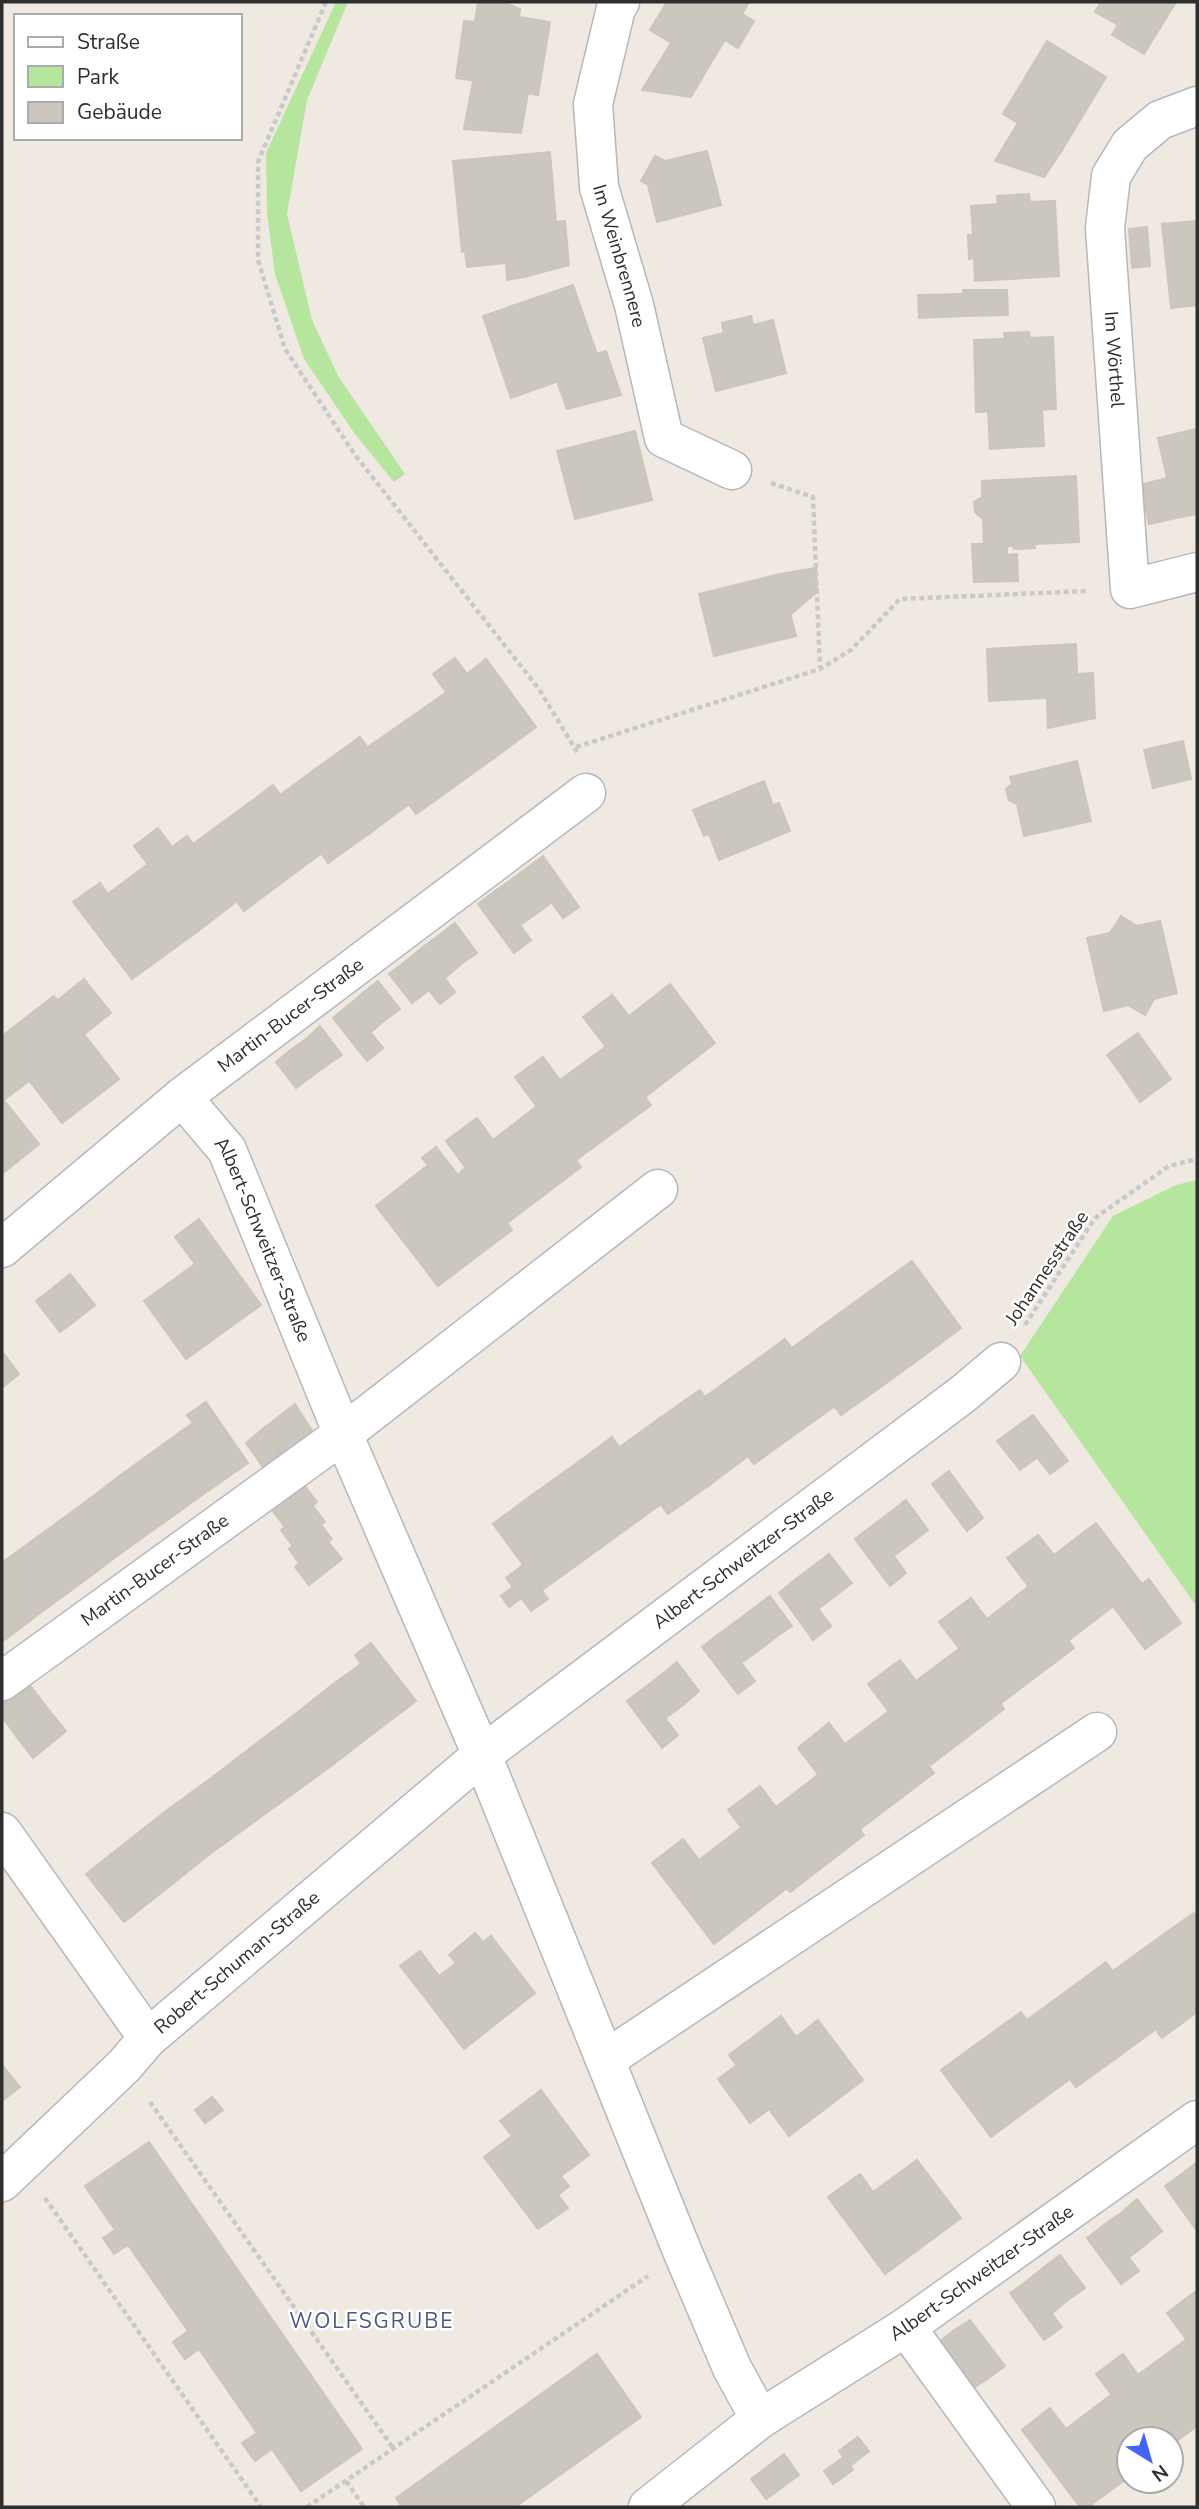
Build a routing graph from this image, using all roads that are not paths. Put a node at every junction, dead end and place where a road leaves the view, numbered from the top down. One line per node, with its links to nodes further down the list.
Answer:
1 (620, 2): 3 (street, Im Weinbrennere)
2 (1197, 106): 4 (street, Im Wörthel)
3 (732, 470)
4 (1197, 572)
5 (586, 793): 6 (street, Martin-Bucer-Straße)
6 (182, 1097): 8 (street, Martin-Bucer-Straße); 10 (street, Albert-Schweitzer-Straße)
7 (658, 1189): 10 (street)
8 (2, 1248)
9 (1001, 1362): 13 (street, Albert-Schweitzer-Straße)
10 (343, 1434): 11 (street, Martin-Bucer-Straße); 13 (street, Albert-Schweitzer-Straße)
11 (2, 1682)
12 (1097, 1732): 16 (street)
13 (482, 1755): 15 (street, Robert-Schuman-Straße); 16 (street, Albert-Schweitzer-Straße)
14 (2, 1832): 15 (street)
15 (148, 2038): 18 (street, Robert-Schuman-Straße)
16 (605, 2060): 20 (street, Albert-Schweitzer-Straße)
17 (1197, 2120): 19 (street, Albert-Schweitzer-Straße)
18 (12, 2174)
19 (906, 2327): 20 (street, Albert-Schweitzer-Straße); 22 (street)
20 (760, 2419): 21 (street, Albert-Schweitzer-Straße)
21 (648, 2507)
22 (1036, 2507)

